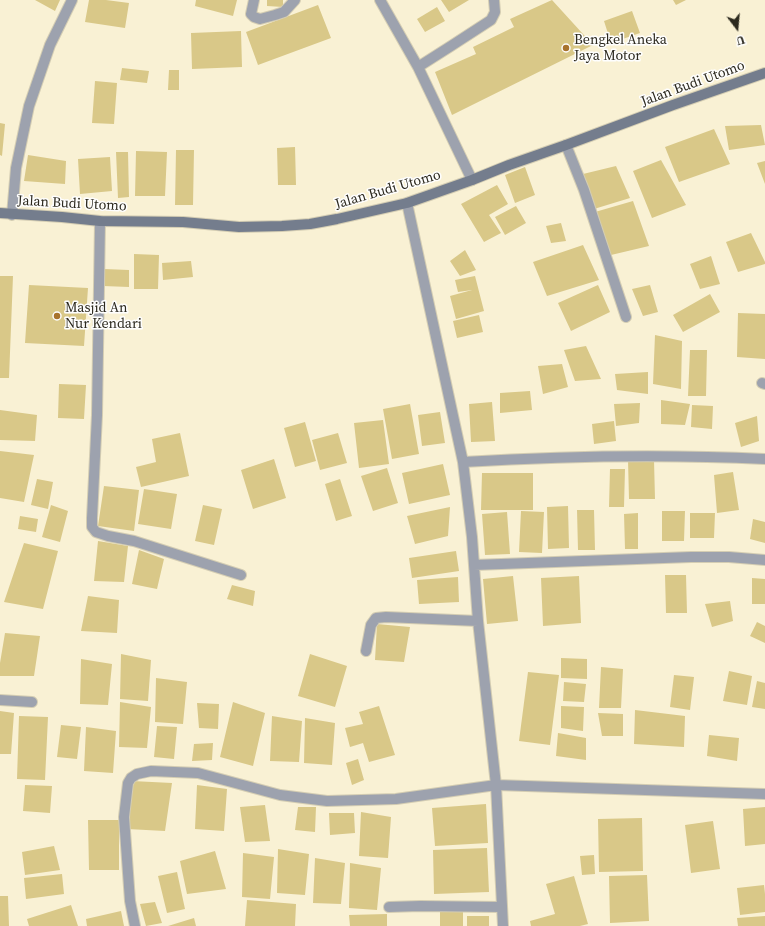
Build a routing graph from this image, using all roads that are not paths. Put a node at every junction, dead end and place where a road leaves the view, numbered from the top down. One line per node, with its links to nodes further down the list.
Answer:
1 (72, 0): 12 (street)
2 (254, 0): 3 (street)
3 (295, 0)
4 (380, 0): 6 (street)
5 (494, 0): 6 (street)
6 (418, 67): 9 (street)
7 (765, 73): 8 (main road, Jalan Budi Utomo)
8 (566, 145): 9 (main road, Jalan Budi Utomo); 14 (street)
9 (472, 180): 10 (main road, Jalan Budi Utomo)
10 (407, 203): 13 (main road, Jalan Budi Utomo); 16 (street)
11 (0, 213): 12 (main road, Jalan Budi Utomo)
12 (12, 214): 13 (main road, Jalan Budi Utomo)
13 (100, 221): 19 (street)
14 (626, 317)
15 (765, 459): 16 (street)
16 (463, 462): 18 (street)
17 (765, 560): 18 (street)
18 (474, 565): 20 (street)
19 (241, 575)
20 (478, 621): 21 (street); 24 (street)
21 (366, 651)
22 (0, 700): 23 (street)
23 (32, 702)
24 (496, 785): 25 (street); 27 (street); 28 (street)
25 (765, 794)
26 (389, 907): 27 (street)
27 (502, 907): 29 (street)
28 (135, 926)
29 (503, 926)

